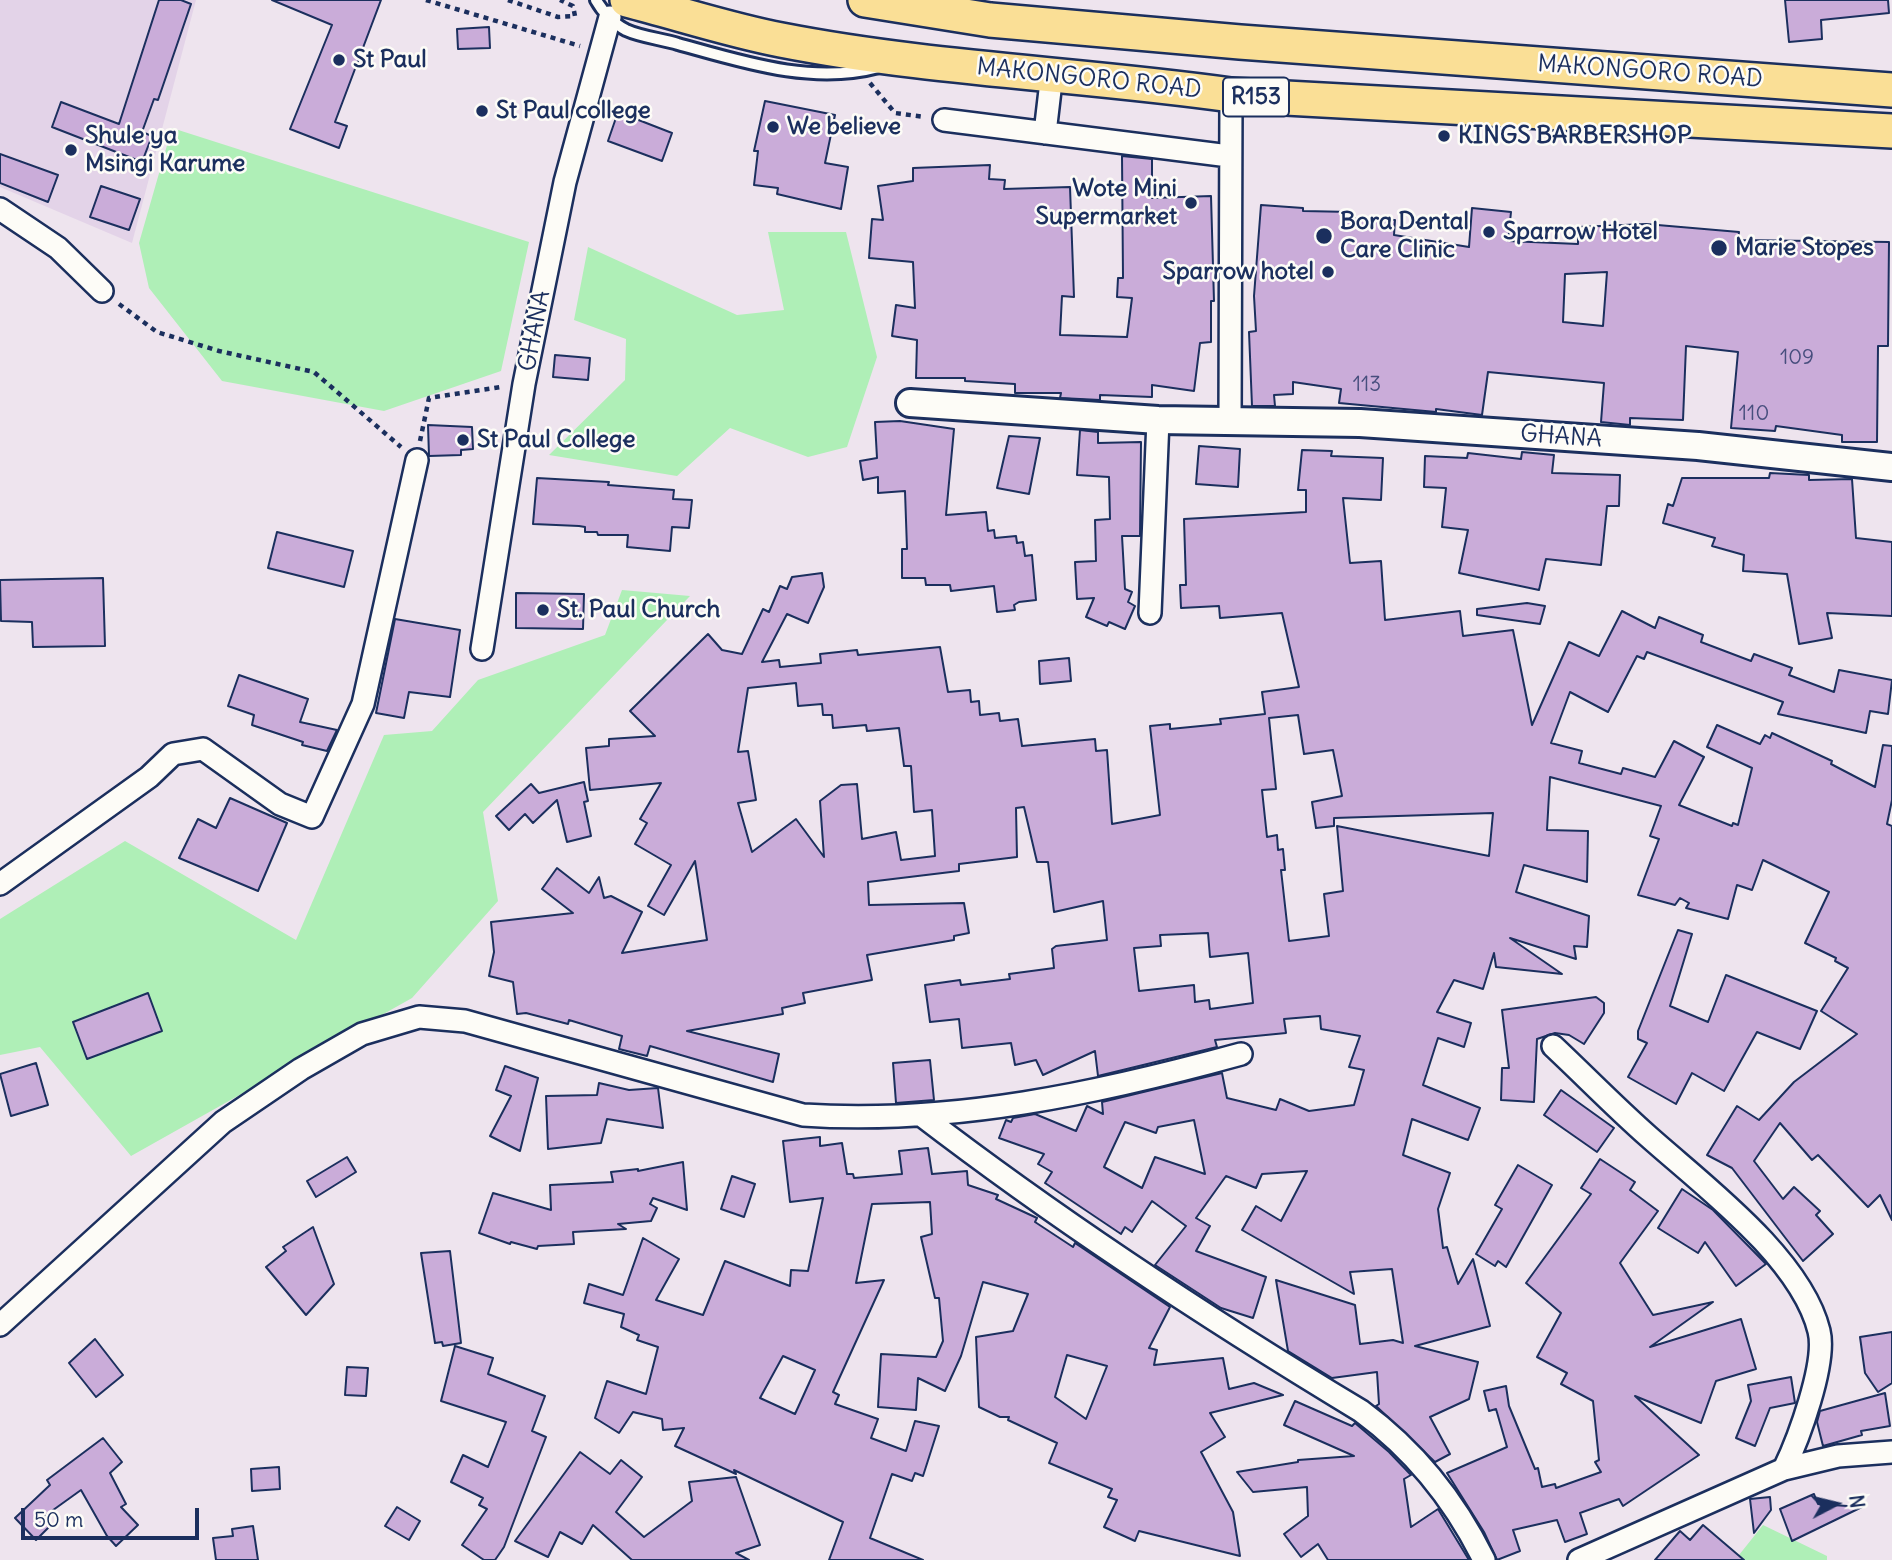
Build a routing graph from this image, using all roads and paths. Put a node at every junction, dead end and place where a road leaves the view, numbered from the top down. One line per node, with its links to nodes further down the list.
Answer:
1 (426, 0): 8 (path)
2 (508, 0): 3 (path)
3 (560, 0)
4 (596, 0): 7 (lane)
5 (865, 0): 6 (main road, MAKONGORO ROAD / R153)
6 (904, 3): 12 (main road, MAKONGORO ROAD / R153)
7 (618, 8): 8 (street, GHANA); 9 (main road, MAKONGORO ROAD / R153); 10 (lane)
8 (600, 53): 20 (street, GHANA)
9 (919, 60): 10 (lane); 11 (main road, MAKONGORO ROAD / R153)
10 (861, 72): 14 (path)
11 (1052, 73): 13 (main road, MAKONGORO ROAD / R153); 16 (street)
12 (1892, 90)
13 (1231, 95): 15 (main road, MAKONGORO ROAD / R153); 17 (street)
14 (944, 120): 16 (street)
15 (1892, 131)
16 (1045, 133): 17 (street)
17 (1228, 156): 23 (street)
18 (0, 209): 19 (street)
19 (102, 291): 24 (path)
20 (524, 384): 24 (path); 27 (street, GHANA)
21 (910, 403): 22 (street, GHANA)
22 (1158, 420): 23 (street, GHANA); 26 (street)
23 (1230, 423): 25 (street, GHANA)
24 (417, 460): 28 (street)
25 (1892, 467)
26 (1150, 613)
27 (482, 649)
28 (0, 884)
29 (1553, 1045): 34 (street)
30 (1241, 1054): 31 (street)
31 (922, 1115): 32 (street); 35 (street)
32 (0, 1325)
33 (1892, 1452): 34 (street)
34 (1784, 1469): 36 (street)
35 (1483, 1560)
36 (1579, 1560)

